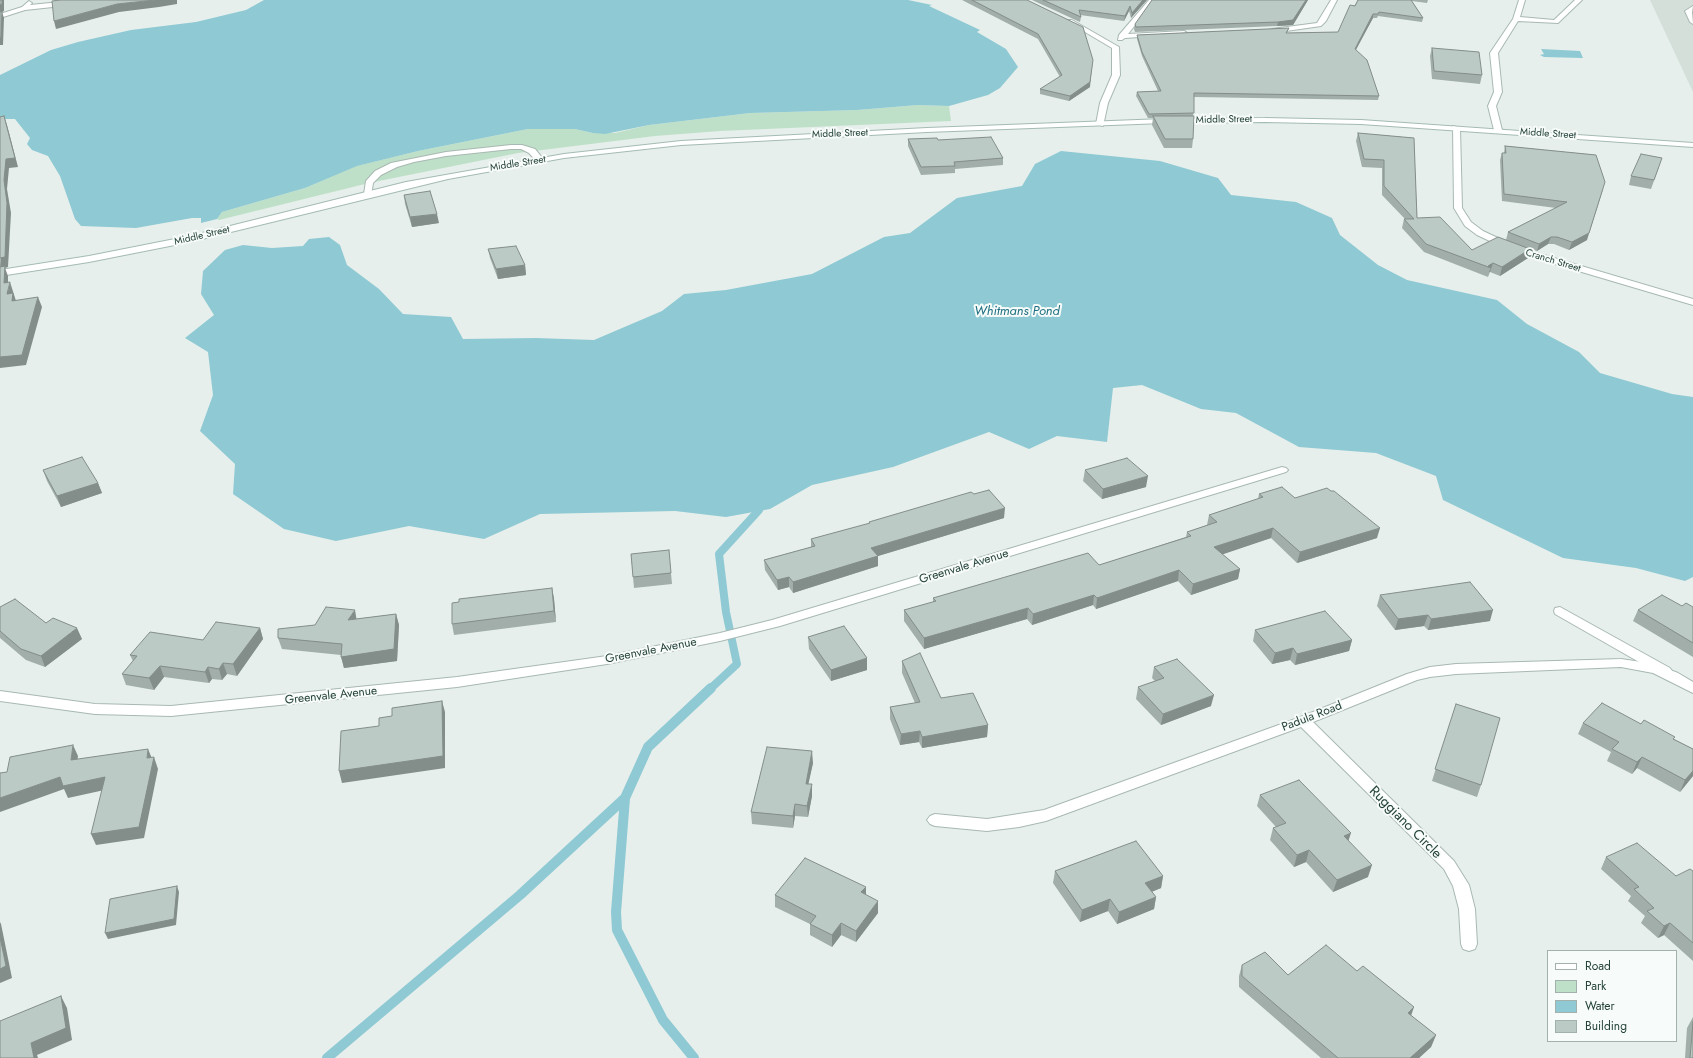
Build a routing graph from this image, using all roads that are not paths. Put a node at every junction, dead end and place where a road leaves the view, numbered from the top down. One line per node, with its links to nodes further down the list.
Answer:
1 (32, 0): 7 (street)
2 (99, 0): 7 (street)
3 (1152, 0): 15 (street)
4 (1334, 0): 13 (street)
5 (1522, 0): 11 (street)
6 (1579, 0): 11 (street)
7 (24, 8): 9 (street)
8 (1693, 8): 12 (street)
9 (0, 16)
10 (1065, 18): 16 (street)
11 (1516, 19): 19 (street)
12 (1693, 22)
13 (1264, 31)
14 (1192, 33): 15 (street)
15 (1121, 36): 16 (street)
16 (1116, 47): 17 (street)
17 (1100, 124): 18 (street, Middle Street); 21 (street, Middle Street)
18 (1456, 128): 19 (street, Middle Street); 24 (street, Cranch Street)
19 (1498, 130): 20 (street, Middle Street)
20 (1693, 145)
21 (540, 160): 22 (street, Middle Street); 22 (street)
22 (368, 194): 23 (street, Middle Street)
23 (0, 273)
24 (1693, 302)
25 (1282, 470): 29 (street, Greenvale Avenue)
26 (1560, 611): 27 (street)
27 (1673, 676): 28 (street, Padula Road); 30 (street, Padula Road)
28 (1693, 688)
29 (0, 696)
30 (1303, 721): 31 (street, Padula Road); 32 (street, Ruggiano Circle)
31 (935, 820)
32 (1469, 944)

